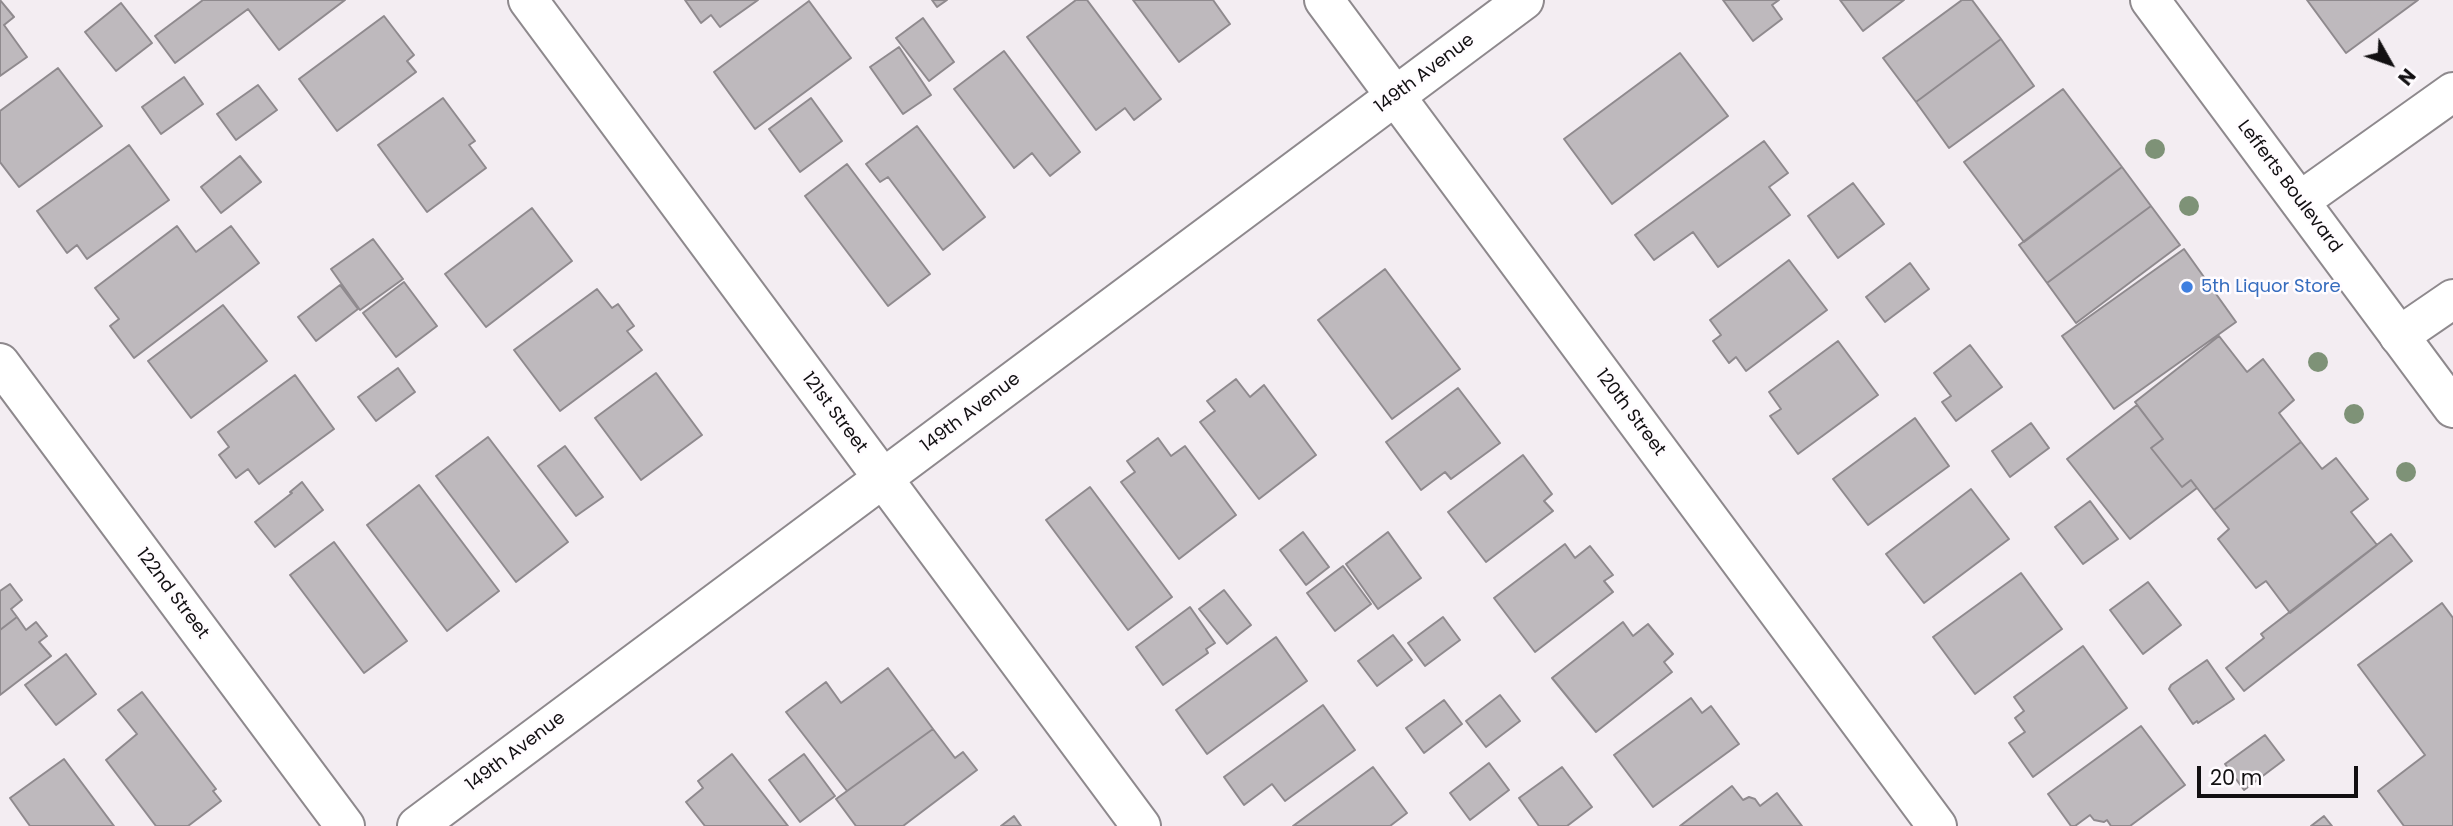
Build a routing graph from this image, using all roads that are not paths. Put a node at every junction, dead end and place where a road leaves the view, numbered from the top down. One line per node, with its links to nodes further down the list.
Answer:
1 (528, 0): 12 (street, 121st Street)
2 (1324, 0): 6 (street, 120th Street)
3 (1524, 0): 6 (street, 149th Avenue)
4 (2150, 0): 7 (street, Lefferts Boulevard)
5 (2453, 92): 7 (street)
6 (1395, 96): 12 (street, 149th Avenue); 16 (street, 120th Street)
7 (2300, 201): 9 (street, Lefferts Boulevard)
8 (2453, 299): 9 (street)
9 (2399, 336): 11 (street, Lefferts Boulevard)
10 (0, 363): 13 (street, 122nd Street)
11 (2453, 408)
12 (883, 479): 14 (street, 149th Avenue); 15 (street, 121st Street)
13 (345, 826)
14 (417, 826)
15 (1141, 826)
16 (1937, 826)

